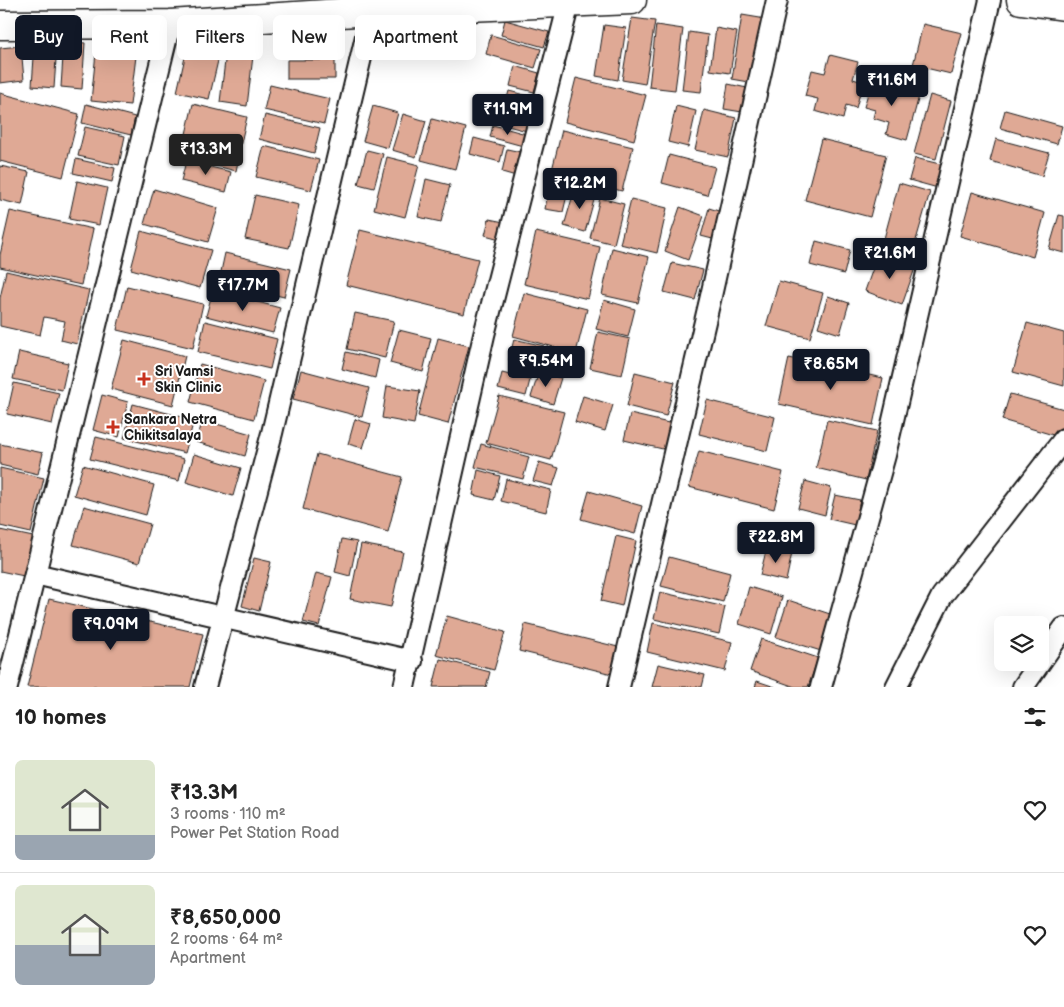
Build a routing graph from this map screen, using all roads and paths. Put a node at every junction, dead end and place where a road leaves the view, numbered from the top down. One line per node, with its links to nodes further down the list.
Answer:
1 (632, 0): 5 (street)
2 (777, 0): 18 (street)
3 (990, 0): 19 (street)
4 (1021, 0): 6 (street)
5 (569, 3): 7 (street); 14 (street)
6 (1064, 6)
7 (372, 11): 8 (street); 12 (street)
8 (170, 24): 9 (street); 11 (street)
9 (0, 25)
10 (1064, 439): 20 (street)
11 (34, 574): 12 (street); 15 (street)
12 (221, 618): 14 (street); 16 (street)
13 (1064, 628): 21 (street)
14 (412, 661): 17 (street)
15 (7, 687)
16 (205, 687)
17 (404, 687)
18 (619, 687)
19 (821, 687)
20 (896, 687)
21 (1023, 687)

